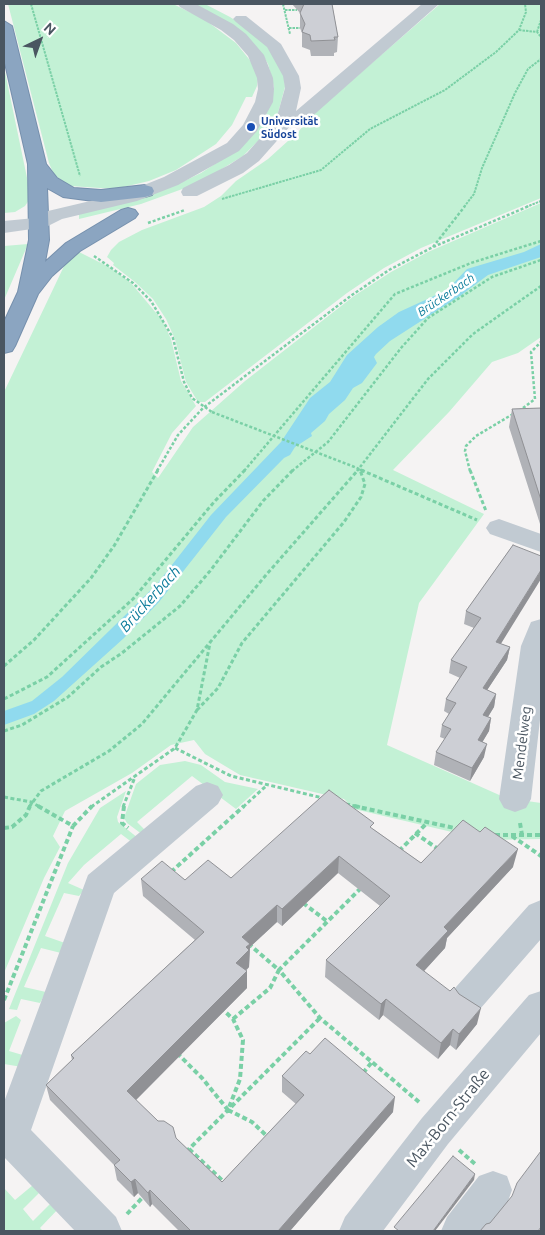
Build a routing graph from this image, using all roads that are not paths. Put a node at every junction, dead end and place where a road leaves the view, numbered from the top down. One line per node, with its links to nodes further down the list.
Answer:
1 (185, 4): 7 (street)
2 (213, 4): 5 (street)
3 (431, 4): 5 (street)
4 (4, 26): 6 (highway)
5 (285, 121): 7 (street)
6 (37, 164): 7 (highway); 9 (highway)
7 (158, 199): 8 (street); 9 (street)
8 (136, 219): 9 (street); 11 (highway)
9 (39, 223): 10 (street); 11 (highway)
10 (5, 227)
11 (28, 292): 12 (highway)
12 (4, 346)
13 (496, 527): 14 (street)
14 (541, 543)
15 (541, 629): 17 (street, Mendelweg)
16 (207, 795): 22 (street)
17 (515, 799)
18 (541, 915): 19 (street)
19 (468, 998)
20 (541, 1007): 23 (street, Max-Born-Straße)
21 (493, 1190): 24 (street)
22 (102, 1231)
23 (358, 1231)
24 (461, 1231)

